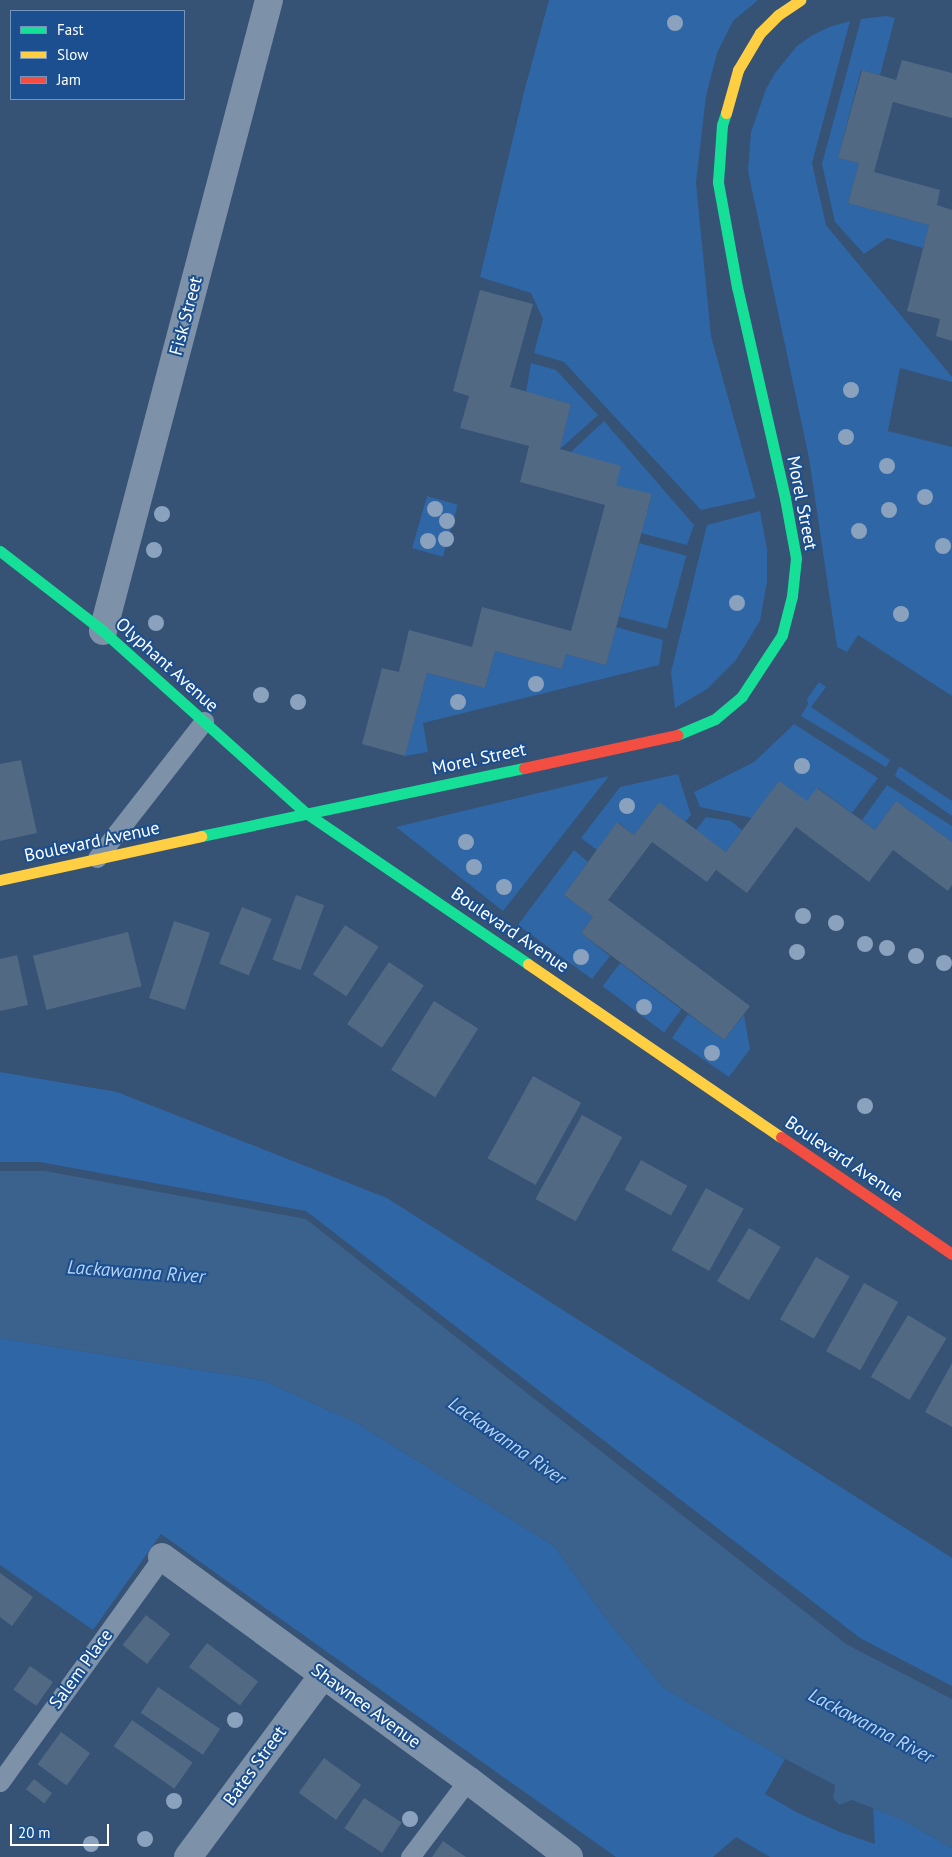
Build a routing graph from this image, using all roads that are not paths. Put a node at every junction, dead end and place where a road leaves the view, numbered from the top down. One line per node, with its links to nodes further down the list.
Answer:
1 (269, 0): 4 (street, Fisk Street)
2 (800, 0): 6 (street, Morel Street)
3 (0, 551): 4 (street, Olyphant Avenue)
4 (103, 631): 5 (street, Olyphant Avenue)
5 (204, 721): 6 (street, Olyphant Avenue); 7 (lane)
6 (306, 813): 7 (street, Boulevard Avenue); 9 (street, Boulevard Avenue)
7 (98, 858): 8 (street, Boulevard Avenue)
8 (0, 880)
9 (952, 1254)
10 (162, 1557): 11 (street, Shawnee Avenue); 13 (lane, Salem Place)
11 (323, 1675): 12 (street, Shawnee Avenue); 14 (street, Bates Street)
12 (468, 1780): 15 (lane); 16 (street, Shawnee Avenue)
13 (0, 1782)
14 (188, 1857)
15 (410, 1857)
16 (569, 1857)

